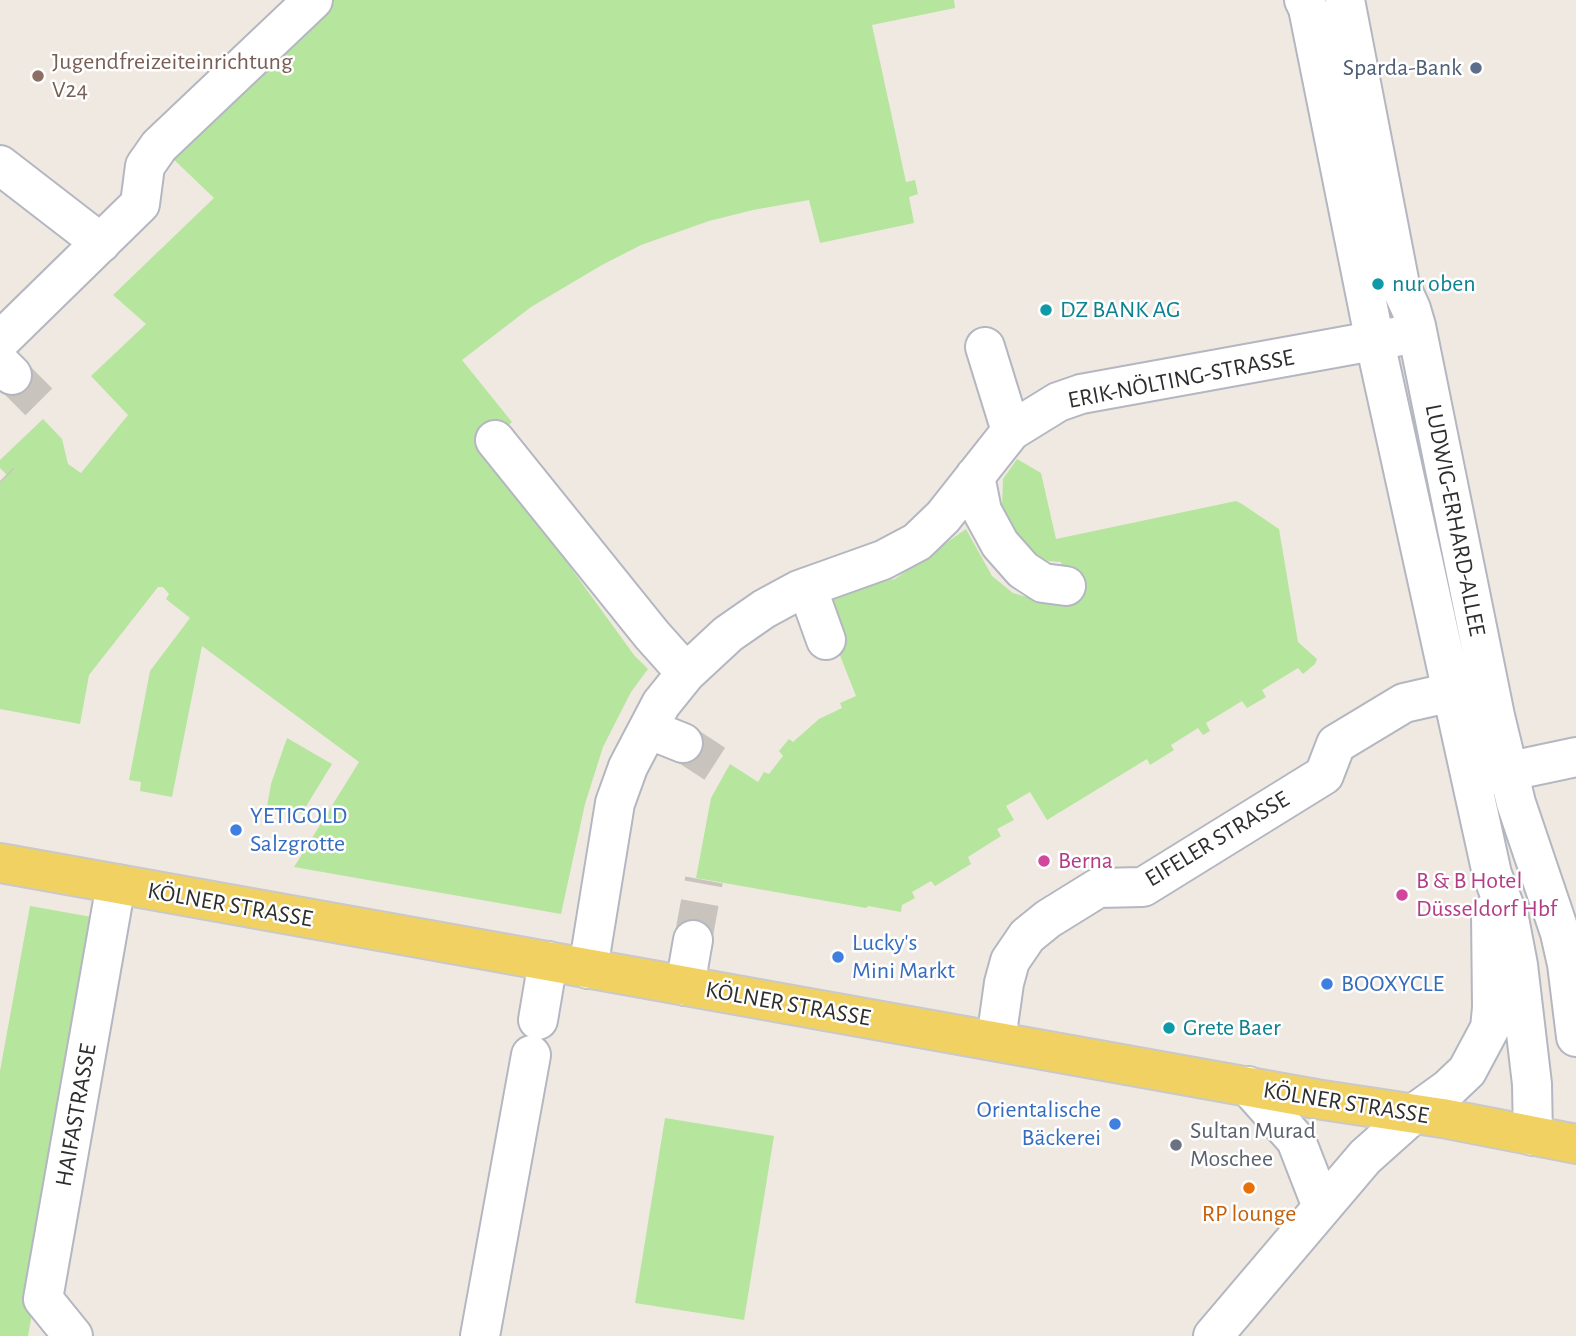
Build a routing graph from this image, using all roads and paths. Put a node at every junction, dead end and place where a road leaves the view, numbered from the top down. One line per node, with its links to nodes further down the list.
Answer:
1 (313, 0): 6 (street)
2 (1304, 0): 8 (street, LUDWIG-ERHARD-ALLEE)
3 (1375, 0): 4 (street)
4 (1348, 16): 7 (street, LUDWIG-ERHARD-ALLEE)
5 (0, 165): 6 (street)
6 (101, 243): 10 (street)
7 (1417, 333): 8 (street, ERIK-NÖLTING-STRASSE); 22 (street, LUDWIG-ERHARD-ALLEE)
8 (1375, 342): 11 (street, ERIK-NÖLTING-STRASSE); 18 (street, LUDWIG-ERHARD-ALLEE)
9 (985, 347): 11 (street)
10 (4, 359)
11 (1011, 431): 13 (street, ERIK-NÖLTING-STRASSE)
12 (495, 440): 17 (street)
13 (975, 476): 14 (street); 15 (street, ERIK-NÖLTING-STRASSE)
14 (1066, 586)
15 (807, 587): 16 (street); 17 (street, ERIK-NÖLTING-STRASSE)
16 (826, 640)
17 (686, 673): 19 (street, ERIK-NÖLTING-STRASSE)
18 (1452, 692): 22 (street, LUDWIG-ERHARD-ALLEE); 31 (street, EIFELER STRASSE)
19 (648, 729): 20 (street); 28 (street, ERIK-NÖLTING-STRASSE)
20 (683, 743)
21 (1576, 757): 22 (street)
22 (1489, 775): 24 (street, LUDWIG-ERHARD-ALLEE); 30 (street, LUDWIG-ERHARD-ALLEE)
23 (0, 863): 25 (main road, KÖLNER STRASSE)
24 (1492, 874): 33 (street, LUDWIG-ERHARD-ALLEE); 34 (street, LUDWIG-ERHARD-ALLEE)
25 (116, 884): 27 (main road, KÖLNER STRASSE); 37 (street, HAIFASTRASSE)
26 (693, 940): 29 (street)
27 (548, 961): 28 (main road, KÖLNER STRASSE); 38 (street)
28 (588, 969): 29 (main road, KÖLNER STRASSE)
29 (685, 986): 31 (main road, KÖLNER STRASSE)
30 (1576, 1037)
31 (996, 1041): 32 (main road, KÖLNER STRASSE)
32 (1248, 1086): 33 (main road, KÖLNER STRASSE); 36 (street)
33 (1412, 1115): 34 (main road, KÖLNER STRASSE); 36 (street, LUDWIG-ERHARD-ALLEE)
34 (1533, 1136): 35 (main road, KÖLNER STRASSE)
35 (1576, 1144)
36 (1322, 1207): 39 (street, LUDWIG-ERHARD-ALLEE)
37 (73, 1336)
38 (481, 1336)
39 (1213, 1336)

